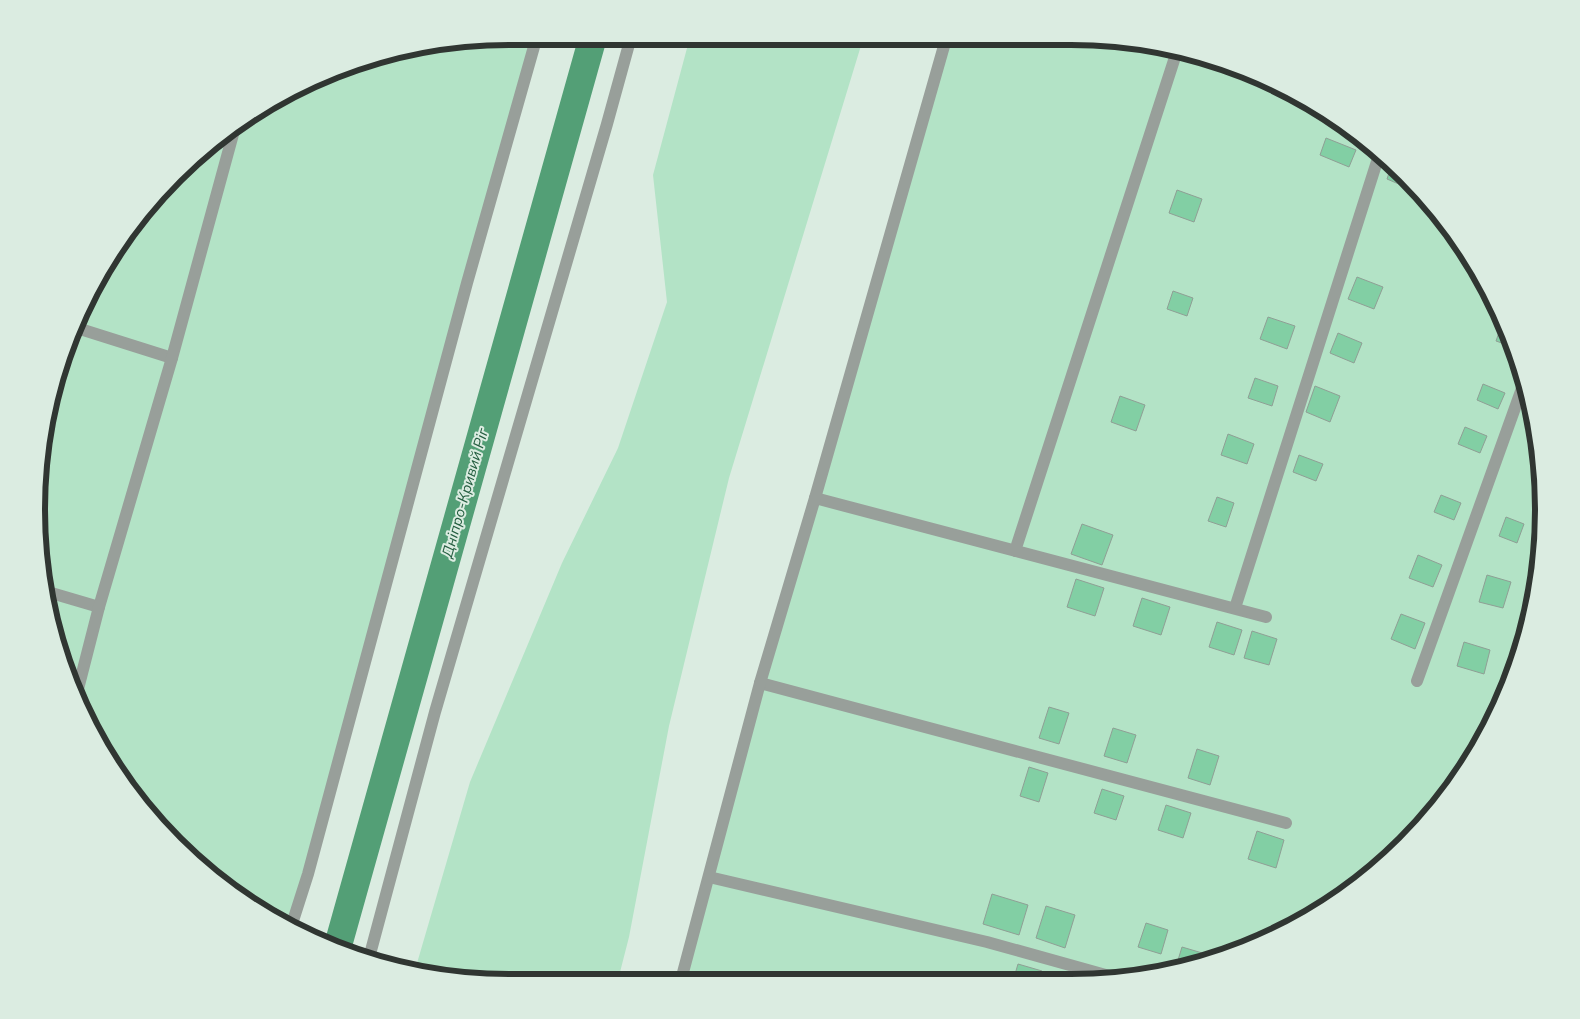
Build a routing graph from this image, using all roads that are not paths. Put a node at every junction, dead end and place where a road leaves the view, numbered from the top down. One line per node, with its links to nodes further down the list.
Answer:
1 (535, 45): 21 (street)
2 (629, 45): 22 (street)
3 (944, 45): 10 (street)
4 (1175, 57): 11 (street)
5 (232, 137): 8 (street)
6 (1377, 160): 14 (street)
7 (81, 329): 8 (street)
8 (172, 358): 13 (street)
9 (1520, 394): 16 (street)
10 (815, 498): 11 (street); 17 (street)
11 (1015, 551): 14 (street)
12 (53, 593): 13 (street)
13 (99, 607): 18 (street)
14 (1235, 608): 15 (street)
15 (1266, 617)
16 (1417, 681)
17 (760, 683): 19 (street); 20 (street)
18 (79, 685)
19 (1286, 823)
20 (708, 877): 23 (street); 24 (street)
21 (293, 920)
22 (371, 952)
23 (1099, 973)
24 (683, 974)

